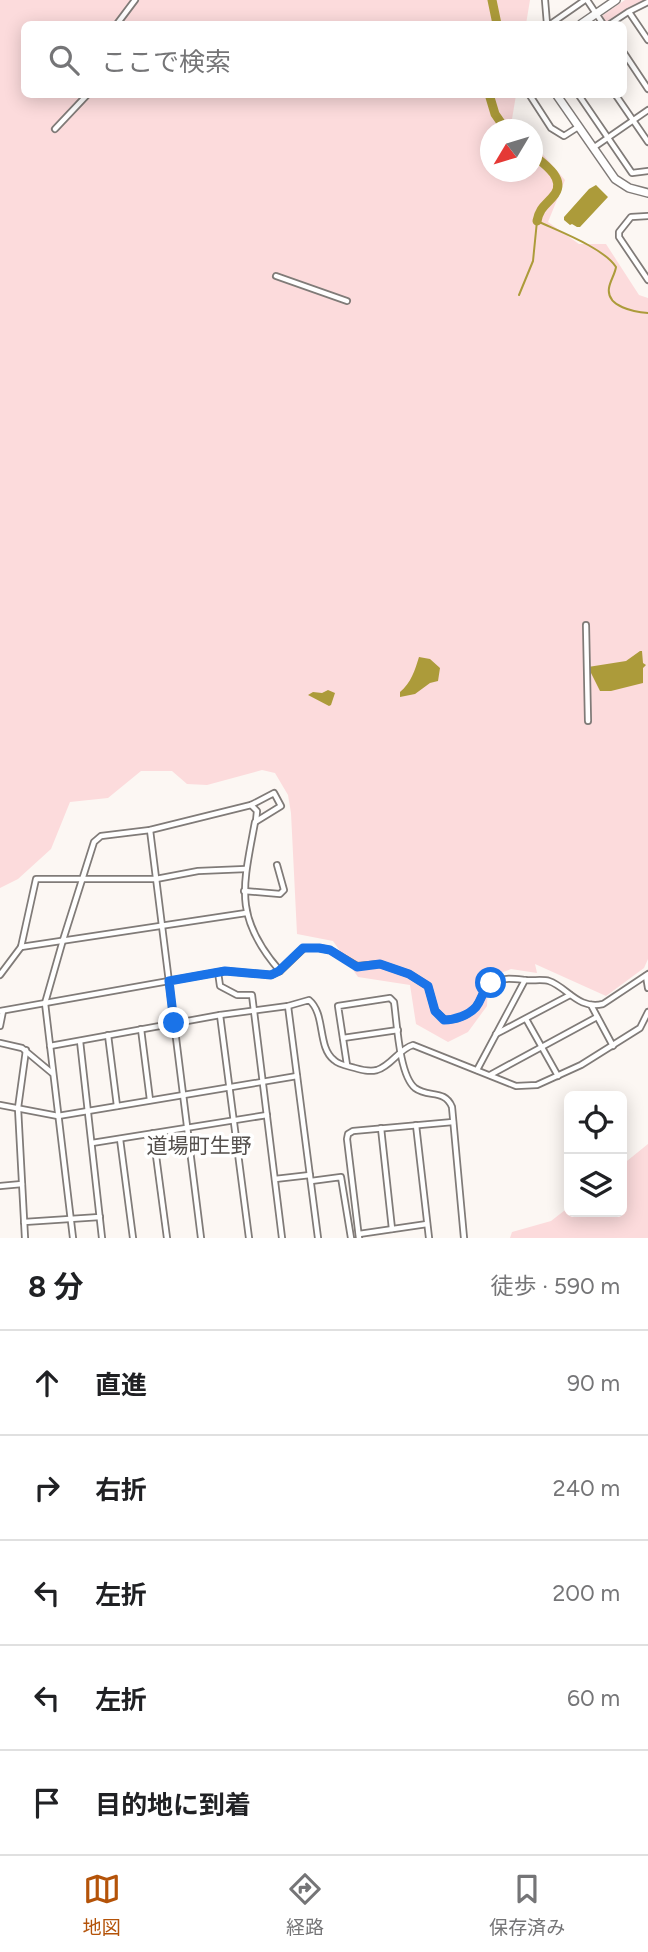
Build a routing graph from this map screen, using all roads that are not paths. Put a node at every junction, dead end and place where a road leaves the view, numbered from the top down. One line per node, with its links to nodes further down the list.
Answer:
1 (135, 0): 8 (street)
2 (545, 0): 9 (street)
3 (586, 0): 7 (street); 10 (street)
4 (615, 0): 7 (street)
5 (648, 2): 6 (street)
6 (628, 12): 13 (street); 14 (street)
7 (596, 14): 11 (street); 12 (street)
8 (119, 21)
9 (547, 21)
10 (555, 21)
11 (586, 21)
12 (601, 21)
13 (614, 21)
14 (648, 40)
15 (627, 58): 16 (street)
16 (648, 89)
17 (85, 98): 25 (street)
18 (532, 98): 24 (street)
19 (559, 98): 24 (street)
20 (581, 98): 26 (street)
21 (618, 98): 23 (street)
22 (648, 110): 23 (street)
23 (633, 120): 26 (street); 27 (street)
24 (578, 127): 28 (street)
25 (55, 129)
26 (608, 138): 28 (street); 29 (street)
27 (648, 142)
28 (593, 148): 30 (street)
29 (648, 171)
30 (648, 193)
31 (646, 218): 33 (street)
32 (276, 276): 34 (street)
33 (648, 280)
34 (347, 301)
35 (586, 625): 36 (street)
36 (588, 721)
37 (251, 806): 38 (street); 38 (street); 39 (street)
38 (255, 822): 41 (street)
39 (150, 830): 42 (street); 43 (street)
40 (277, 865): 44 (street)
41 (246, 869): 42 (street); 44 (street)
42 (156, 879): 43 (street); 46 (street)
43 (82, 880): 47 (street); 48 (street)
44 (244, 891): 45 (street)
45 (246, 914): 46 (street); 49 (street)
46 (162, 926): 47 (street); 54 (street)
47 (62, 940): 48 (street); 57 (street)
48 (21, 947): 51 (street)
49 (279, 971): 50 (street); 53 (street)
50 (218, 972): 54 (street); 61 (street)
51 (0, 975)
52 (647, 975): 55 (street); 58 (street)
53 (525, 980): 56 (street); 71 (street)
54 (169, 981): 57 (street); 66 (street)
55 (648, 988)
56 (570, 995): 58 (street); 65 (street)
57 (45, 1003): 60 (street); 75 (street)
58 (591, 1005): 64 (street)
59 (288, 1006): 61 (street); 80 (street); 83 (street)
60 (1, 1011): 67 (street)
61 (254, 1011): 63 (street); 86 (street)
62 (648, 1012): 76 (street)
63 (220, 1015): 66 (street); 87 (street)
64 (597, 1017): 76 (street); 77 (street)
65 (526, 1019): 71 (street); 77 (street)
66 (174, 1023): 68 (street); 88 (street)
67 (0, 1026)
68 (141, 1029): 70 (street); 89 (street)
69 (398, 1030): 72 (street); 72 (street); 79 (street)
70 (108, 1035): 73 (street); 91 (street)
71 (496, 1035): 81 (street)
72 (343, 1038): 80 (street)
73 (80, 1040): 75 (street); 93 (street)
74 (0, 1043): 78 (street)
75 (50, 1046): 82 (street)
76 (613, 1046): 85 (street)
77 (542, 1047): 84 (street); 85 (street)
78 (26, 1050): 82 (street); 92 (street)
79 (402, 1052): 80 (street); 81 (street); 97 (street)
80 (347, 1066)
81 (477, 1070): 84 (street)
82 (53, 1074): 95 (street)
83 (297, 1076): 86 (street); 104 (street)
84 (489, 1076): 85 (street)
85 (558, 1076)
86 (263, 1081): 87 (street); 94 (street)
87 (229, 1087): 88 (street); 96 (street)
88 (183, 1095): 89 (street); 99 (street)
89 (150, 1100): 91 (street)
90 (0, 1105): 92 (street)
91 (117, 1106): 93 (street)
92 (18, 1108): 95 (street); 107 (street)
93 (88, 1111): 95 (street); 103 (street)
94 (267, 1115): 96 (street); 105 (street)
95 (58, 1116): 110 (street)
96 (234, 1120): 99 (street); 121 (street)
97 (453, 1122): 98 (street); 126 (street)
98 (416, 1125): 100 (street); 112 (street)
99 (187, 1128): 101 (street); 120 (street)
100 (381, 1128): 113 (street); 114 (street)
101 (153, 1133): 102 (street); 119 (street)
102 (120, 1139): 103 (street); 118 (street)
103 (92, 1143): 109 (street)
104 (310, 1175): 105 (street); 106 (street)
105 (275, 1179): 122 (street)
106 (311, 1181): 123 (street); 124 (street)
107 (22, 1184): 108 (street); 111 (street)
108 (0, 1186)
109 (100, 1217): 110 (street); 117 (street)
110 (71, 1219): 111 (street); 116 (street)
111 (24, 1222): 115 (street)
112 (427, 1224): 113 (street); 125 (street)
113 (392, 1229): 114 (street)
114 (359, 1236)
115 (25, 1238)
116 (73, 1238)
117 (102, 1238)
118 (133, 1238)
119 (167, 1238)
120 (201, 1238)
121 (249, 1238)
122 (282, 1238)
123 (318, 1238)
124 (352, 1238)
125 (429, 1238)
126 (464, 1238)

